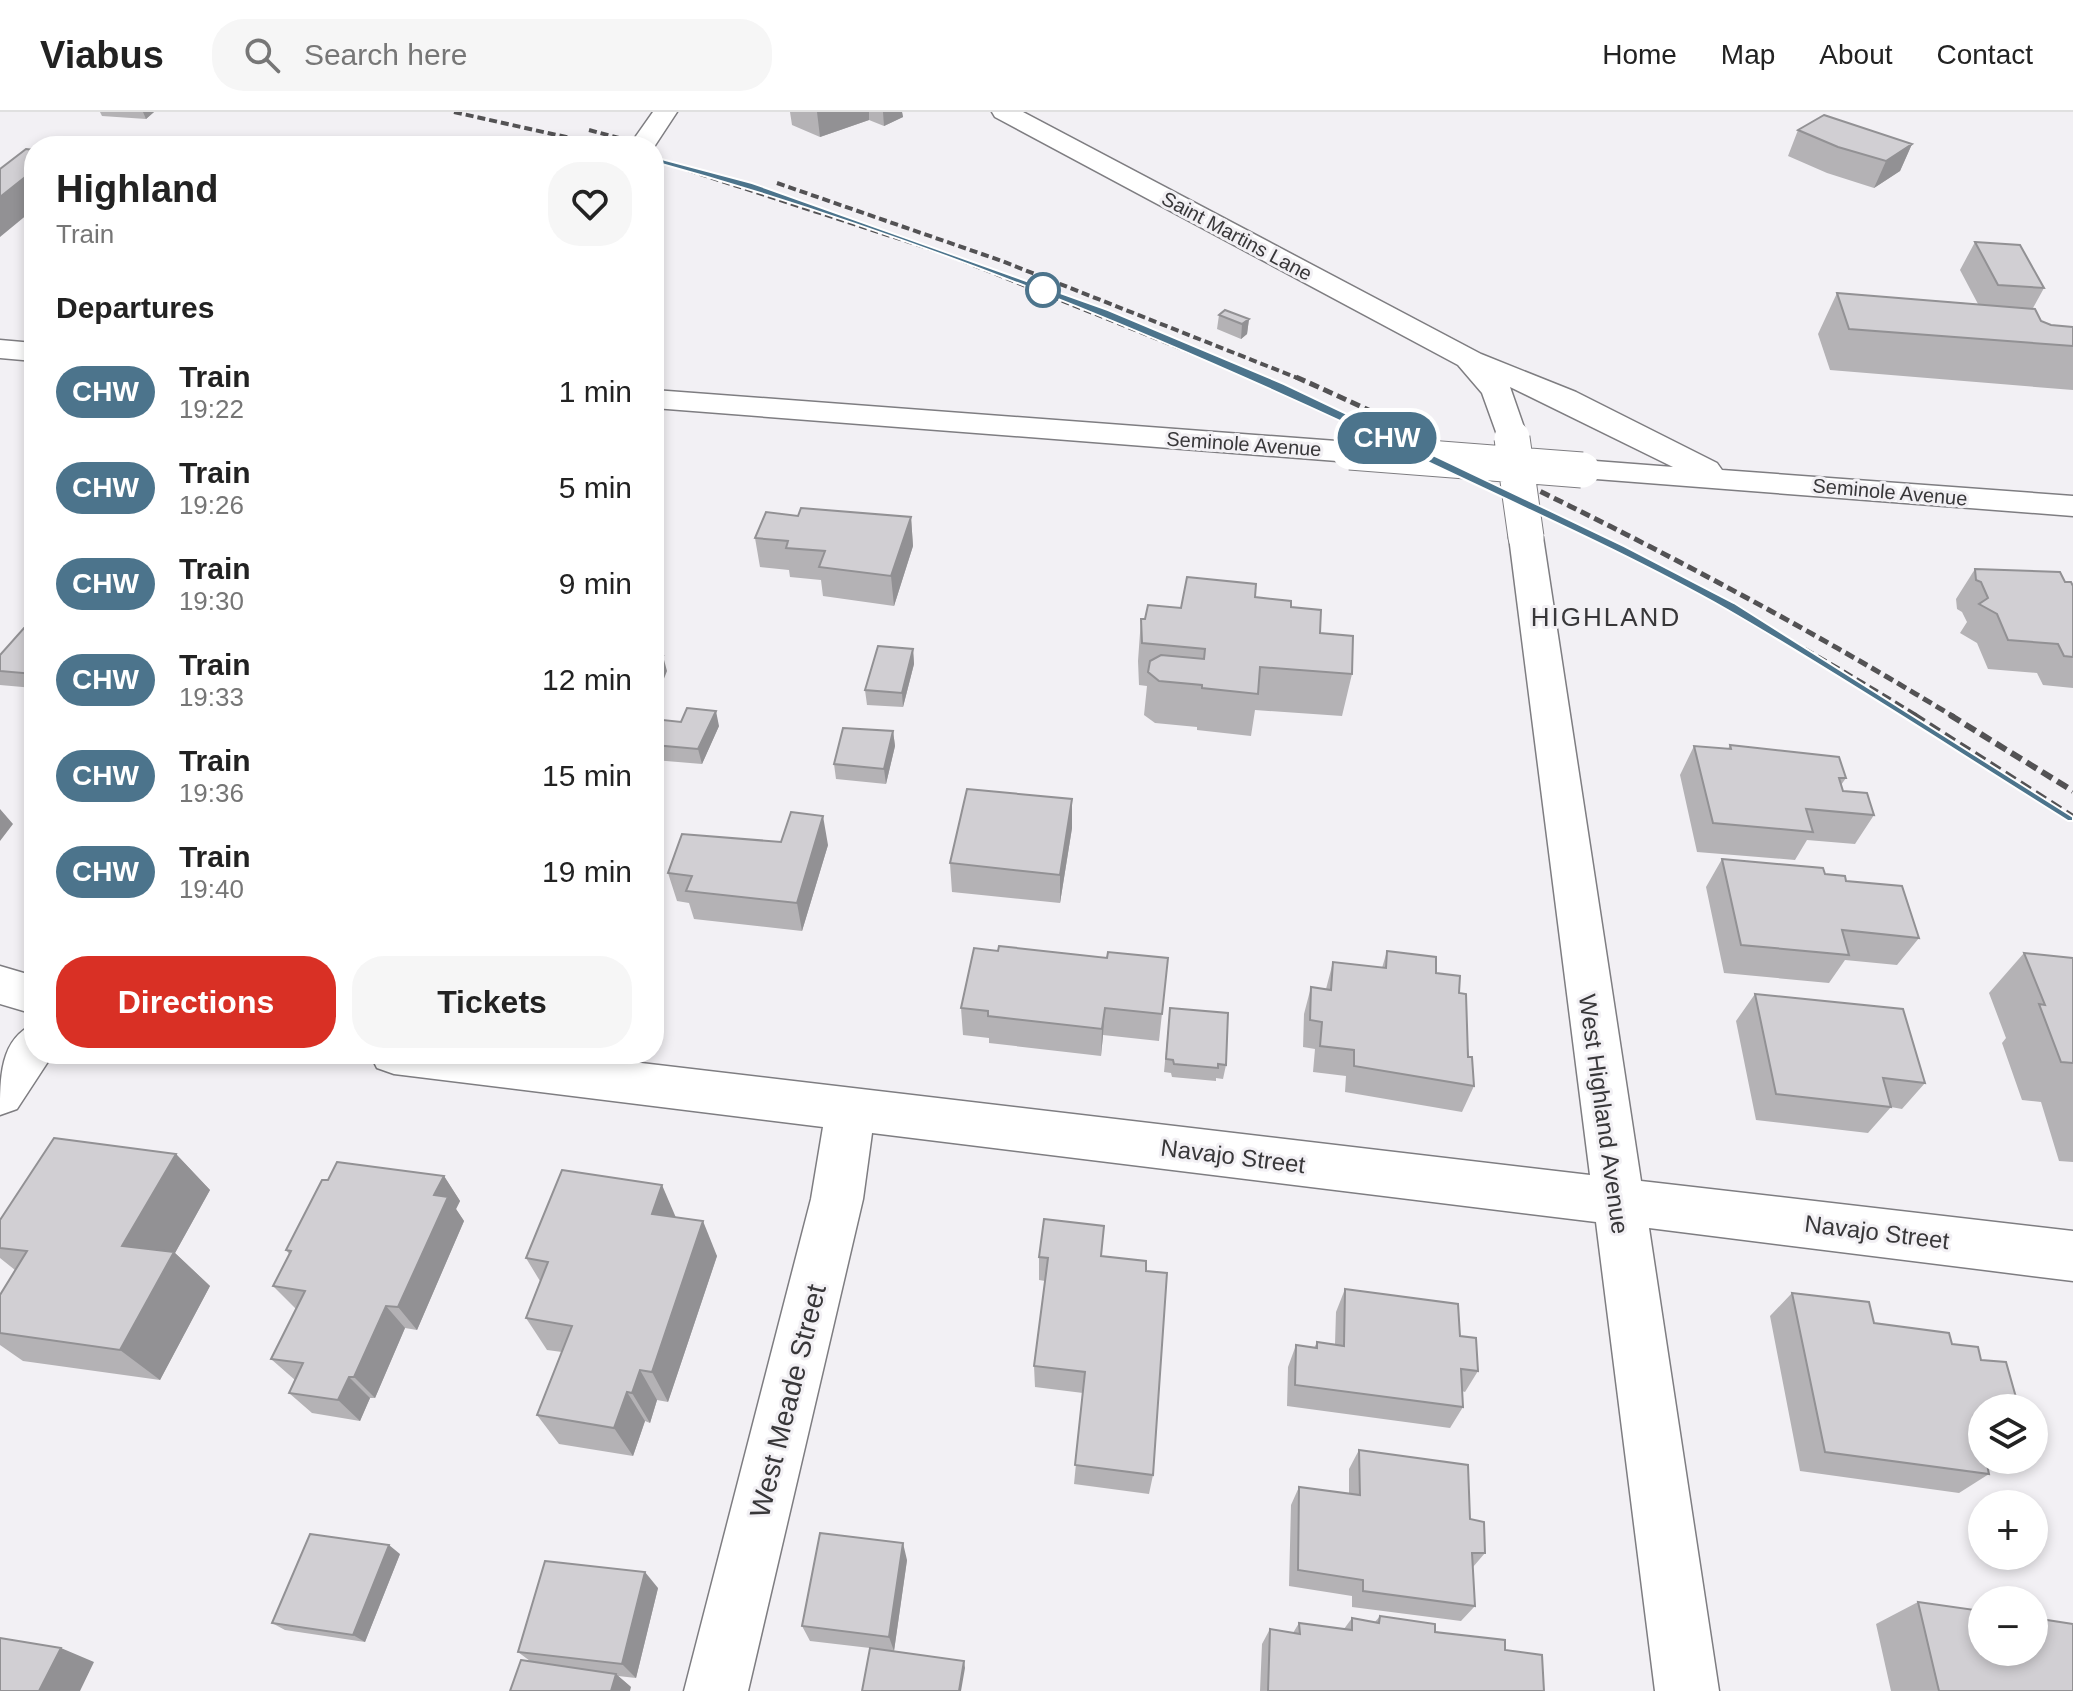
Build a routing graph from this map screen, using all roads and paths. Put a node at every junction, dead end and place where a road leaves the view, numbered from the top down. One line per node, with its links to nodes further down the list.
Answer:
1 (665, 112): 3 (street)
2 (1004, 112): 6 (street, Saint Martins Lane)
3 (649, 136)
4 (0, 349): 5 (street)
5 (24, 351)
6 (1469, 359): 8 (street, Saint Martins Lane); 9 (street, Saint Martins Lane)
7 (664, 400): 8 (street, Seminole Avenue, bridge)
8 (1514, 450): 9 (street, Seminole Avenue, bridge); 11 (street, Saint Martins Lane, bridge)
9 (1721, 478): 10 (street, Seminole Avenue)
10 (2073, 506)
11 (1526, 537): 18 (street, West Highland Avenue)
12 (0, 985): 13 (street)
13 (24, 992)
14 (24, 1059): 16 (street)
15 (475, 1064): 17 (street, Navajo Street)
16 (0, 1094)
17 (850, 1110): 18 (street, Navajo Street); 20 (street, West Meade Street)
18 (1617, 1203): 19 (street, Navajo Street); 21 (street, West Highland Avenue)
19 (2073, 1256)
20 (716, 1691)
21 (1687, 1691)

